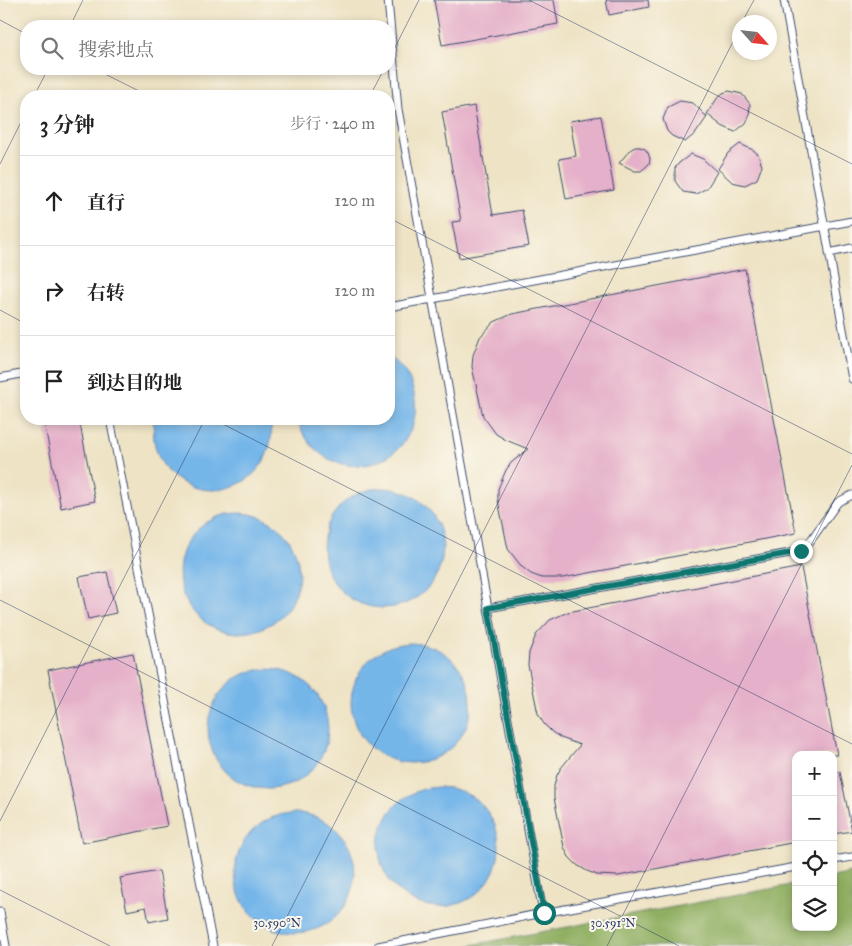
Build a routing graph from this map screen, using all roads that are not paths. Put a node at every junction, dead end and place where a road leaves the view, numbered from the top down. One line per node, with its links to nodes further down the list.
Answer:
1 (388, 0): 3 (lane)
2 (784, 0): 6 (lane)
3 (390, 20)
4 (395, 75): 9 (lane)
5 (852, 221): 6 (lane)
6 (824, 226): 8 (lane); 9 (lane)
7 (852, 248): 8 (lane)
8 (829, 253): 13 (lane)
9 (432, 300): 10 (lane); 16 (lane)
10 (395, 306)
11 (20, 374): 12 (lane)
12 (0, 378)
13 (852, 380)
14 (111, 425): 23 (lane)
15 (852, 495): 16 (lane)
16 (488, 608): 21 (lane)
17 (852, 857): 18 (lane)
18 (837, 859)
19 (792, 868): 21 (lane)
20 (0, 912): 22 (lane)
21 (544, 913): 24 (lane)
22 (6, 946)
23 (212, 946)
24 (378, 946)

